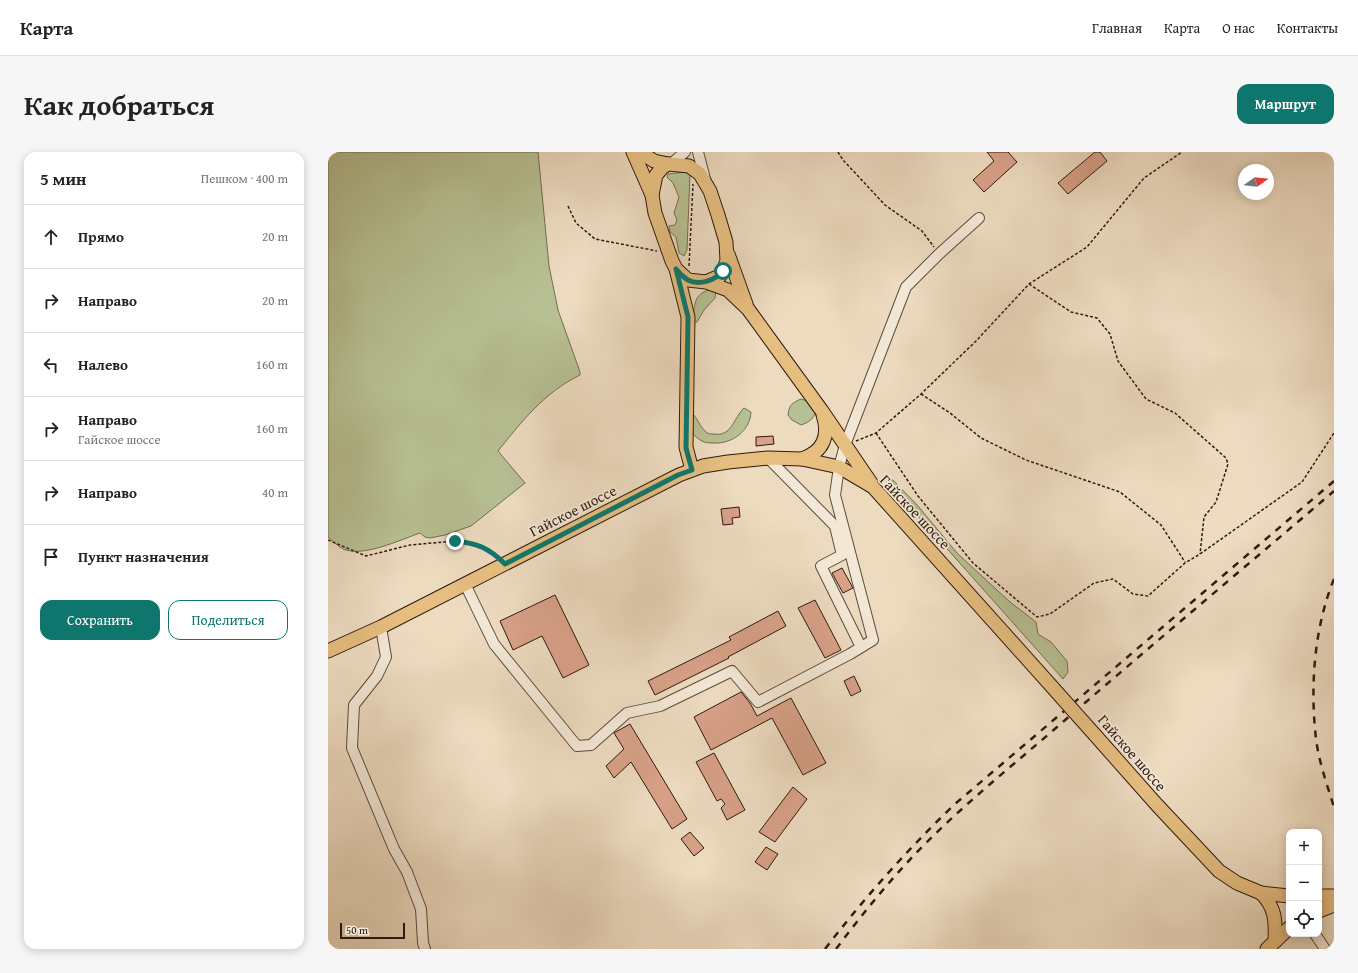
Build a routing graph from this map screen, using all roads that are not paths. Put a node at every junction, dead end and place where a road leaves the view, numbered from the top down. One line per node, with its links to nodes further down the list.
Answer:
1 (633, 152): 7 (main road)
2 (640, 152): 5 (main road)
3 (685, 152): 5 (street)
4 (698, 152): 6 (street)
5 (670, 163): 6 (main road); 7 (main road)
6 (706, 183): 9 (main road)
7 (652, 195): 10 (main road)
8 (979, 218): 14 (street)
9 (727, 251): 11 (main road); 12 (main road)
10 (676, 269): 11 (main road); 18 (main road)
11 (706, 282): 12 (main road)
12 (748, 309): 13 (main road)
13 (822, 411): 14 (main road); 16 (main road)
14 (845, 444): 17 (street); 19 (main road)
15 (768, 458): 16 (main road, Гайское шоссе); 18 (main road, Гайское шоссе); 20 (street)
16 (802, 459): 17 (main road, Гайское шоссе)
17 (839, 467): 19 (main road, Гайское шоссе); 20 (street)
18 (692, 470): 21 (main road, Гайское шоссе)
19 (873, 487): 25 (main road, Гайское шоссе, bridge)
20 (839, 525): 23 (street); 23 (street)
21 (465, 584): 22 (main road, Гайское шоссе); 23 (street)
22 (380, 627): 24 (main road, Гайское шоссе); 34 (street)
23 (861, 647)
24 (328, 651)
25 (1260, 893): 26 (main road, Гайское шоссе); 33 (main road)
26 (1286, 896)
27 (1322, 896): 28 (main road)
28 (1334, 896)
29 (1334, 905): 30 (main road)
30 (1322, 910)
31 (1286, 931): 33 (main road)
32 (1317, 937): 35 (street)
33 (1271, 945)
34 (425, 949)
35 (1325, 949)

